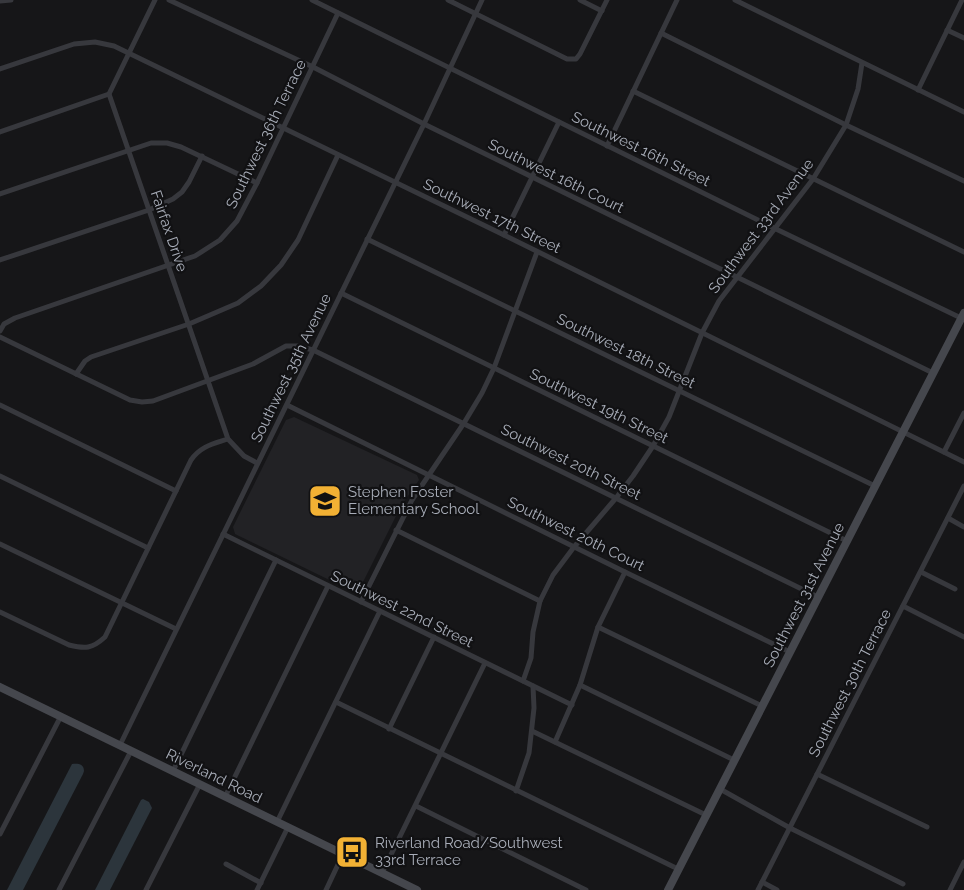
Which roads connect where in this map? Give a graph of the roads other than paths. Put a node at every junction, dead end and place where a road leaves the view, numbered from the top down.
1 (12, 0) edge
2 (155, 0) edge
3 (169, 0) edge
4 (312, 0) edge
5 (448, 0) edge
6 (482, 0) edge
7 (580, 0) edge
8 (607, 0) edge
9 (678, 0) edge
10 (735, 0) edge
11 (962, 0) edge
12 (0, 1) edge
13 (602, 11) junction
14 (339, 13) junction
15 (475, 14) junction
16 (947, 30) junction
17 (661, 33) junction
18 (964, 38) edge
19 (129, 53) junction
20 (862, 63) junction
21 (313, 66) junction
22 (0, 69) edge
23 (450, 69) junction
24 (918, 90) junction
25 (633, 91) junction
26 (108, 94) junction
27 (964, 112) edge
28 (559, 122) junction
29 (423, 124) junction
30 (846, 125) junction
31 (283, 128) junction
32 (0, 132) edge
33 (606, 146) junction
34 (128, 150) junction
35 (338, 155) junction
36 (202, 156) junction
37 (531, 177) junction
38 (813, 179) junction
39 (964, 181) edge
40 (395, 182) junction
41 (257, 183) junction
42 (0, 194) edge
43 (148, 210) junction
44 (776, 229) junction
45 (504, 235) junction
46 (367, 239) junction
47 (537, 252) junction
48 (964, 252) edge
49 (0, 260) edge
50 (168, 266) junction
51 (736, 277) junction
52 (341, 293) junction
53 (515, 311) junction
54 (963, 316) edge
55 (189, 324) junction
56 (0, 331) edge
57 (702, 333) junction
58 (0, 338) edge
59 (313, 350) junction
60 (494, 368) junction
61 (933, 373) junction
62 (76, 374) junction
63 (208, 382) junction
64 (680, 391) junction
65 (0, 405) edge
66 (287, 405) junction
67 (964, 413) edge
68 (464, 423) junction
69 (903, 431) junction
70 (228, 439) junction
71 (653, 446) junction
72 (944, 452) junction
73 (964, 462) edge
74 (257, 463) junction
75 (428, 475) junction
76 (0, 476) edge
77 (875, 486) junction
78 (964, 486) edge
79 (176, 491) junction
80 (616, 498) junction
81 (948, 518) junction
82 (964, 527) edge
83 (396, 530) junction
84 (223, 534) junction
85 (847, 541) junction
86 (0, 544) edge
87 (574, 547) junction
88 (148, 548) junction
89 (276, 560) junction
90 (625, 572) junction
91 (921, 572) junction
92 (328, 586) junction
93 (955, 589) dead end
94 (818, 597) junction
95 (540, 601) junction
96 (361, 602) junction
97 (122, 603) junction
98 (903, 606) junction
99 (0, 612) edge
100 (380, 612) junction
101 (598, 627) junction
102 (176, 629) junction
103 (964, 636) edge
104 (434, 638) junction
105 (790, 651) junction
106 (485, 663) junction
107 (523, 681) junction
108 (533, 686) junction
109 (580, 686) junction
110 (0, 687) edge
111 (336, 702) junction
112 (572, 705) junction
113 (762, 706) junction
114 (61, 716) junction
115 (389, 729) junction
116 (532, 731) junction
117 (555, 742) junction
118 (120, 745) junction
119 (131, 751) junction
120 (441, 753) junction
121 (734, 760) junction
122 (173, 771) junction
123 (817, 774) junction
124 (200, 784) junction
125 (720, 789) junction
126 (516, 790) junction
127 (225, 797) junction
128 (416, 806) junction
129 (706, 815) junction
130 (277, 822) junction
131 (288, 827) junction
132 (927, 827) dead end
133 (790, 828) junction
134 (0, 834) edge
135 (343, 854) junction
136 (964, 862) edge
137 (226, 864) dead end
138 (678, 870) junction
139 (382, 873) junction
140 (762, 882) junction
141 (261, 883) junction
142 (903, 884) dead end
143 (414, 889) edge
144 (59, 890) edge
145 (146, 890) edge
146 (257, 890) edge
147 (326, 890) edge
148 (586, 890) edge
149 (668, 890) edge
150 (758, 890) edge
151 (777, 890) edge
152 (950, 890) edge

1 - 12 street
2 - 19 street
3 - 21 street, Southwest 16th Court
4 - 14 street, Southwest 16th Street
5 - 15 street
6 - 15 street, Southwest 35th Avenue
7 - 13 street
8 - 13 street
9 - 17 street
10 - 20 street
11 - 16 street
13 - 15 street
14 - 21 street, Southwest 36th Terrace
14 - 23 street, Southwest 16th Street
15 - 23 street, Southwest 35th Avenue
16 - 18 street
16 - 24 street
17 - 25 street
17 - 30 street
19 - 22 street, Southwest 17th Street
19 - 26 street
19 - 31 street, Southwest 17th Street
20 - 24 street
20 - 30 street, Southwest 33rd Avenue
21 - 29 street, Southwest 16th Court
21 - 31 street, Southwest 36th Terrace
23 - 28 street, Southwest 16th Street
23 - 29 street, Southwest 35th Avenue
24 - 27 street
25 - 33 street
25 - 38 street
26 - 32 street
26 - 34 street, Fairfax Drive
28 - 33 street, Southwest 16th Street
28 - 37 street
29 - 37 street, Southwest 16th Court
29 - 40 street, Southwest 35th Avenue
30 - 38 street, Southwest 33rd Avenue
30 - 39 street
31 - 35 street, Southwest 17th Street
31 - 41 street, Southwest 36th Terrace
33 - 44 street, Southwest 16th Street
34 - 36 street
34 - 42 street
34 - 43 street, Fairfax Drive
35 - 40 street, Southwest 17th Street
35 - 55 street
36 - 41 street
36 - 43 street
37 - 45 street
37 - 51 street, Southwest 16th Court
38 - 44 street, Southwest 33rd Avenue
38 - 48 street
40 - 45 street, Southwest 17th Street
40 - 46 street, Southwest 35th Avenue
41 - 50 street, Southwest 36th Terrace
43 - 49 street
43 - 50 street, Fairfax Drive
44 - 51 street, Southwest 33rd Avenue
44 - 54 street, Southwest 16th Street
45 - 47 street, Southwest 17th Street
46 - 52 street, Southwest 35th Avenue
46 - 53 street, Southwest 18th Street
47 - 53 street
47 - 57 street, Southwest 17th Street
50 - 55 street, Fairfax Drive
50 - 56 street, Southwest 36th Terrace
51 - 57 street, Southwest 33rd Avenue
51 - 61 street, Southwest 16th Court
52 - 59 street, Southwest 35th Avenue
52 - 60 street, Southwest 19th Street
53 - 60 street
53 - 64 street, Southwest 18th Street
54 - 61 street, Southwest 31st Avenue
55 - 62 street
55 - 63 street, Fairfax Drive
57 - 64 street, Southwest 33rd Avenue
57 - 69 street, Southwest 17th Street
58 - 62 street
59 - 63 street
59 - 66 street, Southwest 35th Avenue
59 - 68 street, Southwest 20th Street
60 - 68 street
60 - 71 street, Southwest 19th Street
61 - 69 street, Southwest 31st Avenue
62 - 63 street
63 - 70 street, Fairfax Drive
64 - 71 street, Southwest 33rd Avenue
64 - 77 street, Southwest 18th Street
65 - 79 street
66 - 74 street, Southwest 35th Avenue
66 - 75 street, Southwest 20th Court
67 - 72 street
68 - 75 street
68 - 80 street, Southwest 20th Street
69 - 72 street, Southwest 17th Street
69 - 77 street, Southwest 31st Avenue
70 - 74 street, Fairfax Drive
70 - 79 street
71 - 80 street, Southwest 33rd Avenue
71 - 85 street, Southwest 19th Street
72 - 73 street, Southwest 17th Street
74 - 84 street, Southwest 35th Avenue
75 - 83 street
75 - 87 street, Southwest 20th Court
76 - 88 street
77 - 85 street, Southwest 31st Avenue
78 - 81 street, Southwest 30th Terrace
79 - 88 street
80 - 87 street, Southwest 33rd Avenue
80 - 94 street, Southwest 20th Street
81 - 82 street
81 - 91 street, Southwest 30th Terrace
83 - 95 street
83 - 96 street
84 - 89 street, Southwest 22nd Street
84 - 102 street, Southwest 35th Avenue
85 - 94 street, Southwest 31st Avenue
86 - 97 street
87 - 90 street, Southwest 20th Court
87 - 95 street, Southwest 33rd Avenue
88 - 97 street
89 - 92 street, Southwest 22nd Street
89 - 122 street
90 - 101 street
90 - 105 street, Southwest 20th Court
91 - 93 street
91 - 98 street, Southwest 30th Terrace
92 - 96 street, Southwest 22nd Street
92 - 127 street
94 - 105 street, Southwest 31st Avenue
95 - 107 street, Southwest 33rd Avenue
96 - 100 street, Southwest 22nd Street
97 - 99 street
97 - 102 street
98 - 103 street
98 - 123 street, Southwest 30th Terrace
100 - 104 street, Southwest 22nd Street
100 - 111 street
101 - 109 street
101 - 113 street
102 - 118 street, Southwest 35th Avenue
104 - 106 street, Southwest 22nd Street
104 - 115 street
105 - 113 street, Southwest 31st Avenue
106 - 107 street, Southwest 22nd Street
106 - 120 street
107 - 108 street, Southwest 22nd Street
108 - 112 street, Southwest 22nd Street
108 - 116 street
109 - 112 street
109 - 121 street
110 - 114 street, Riverland Road
111 - 115 street
111 - 130 street
112 - 117 street
113 - 121 street, Southwest 31st Avenue
114 - 118 street, Riverland Road
114 - 134 street
115 - 120 street
116 - 117 street
116 - 126 street
117 - 129 street
118 - 119 street, Riverland Road
119 - 122 street, Riverland Road
119 - 144 street
120 - 126 street
120 - 128 street
121 - 125 street, Southwest 31st Avenue
122 - 124 street, Riverland Road
123 - 132 street
123 - 133 street, Southwest 30th Terrace
124 - 127 street, Riverland Road
124 - 145 street
125 - 129 street, Southwest 31st Avenue
125 - 133 street
126 - 138 street
127 - 130 street, Riverland Road
128 - 139 street
128 - 148 street
129 - 138 street, Southwest 31st Avenue
130 - 131 street, Riverland Road
131 - 135 street, Riverland Road
131 - 141 street
133 - 140 street, Southwest 30th Terrace
133 - 142 street
135 - 139 street, Riverland Road
135 - 147 street
136 - 152 street
137 - 141 street
138 - 149 street, Southwest 31st Avenue
139 - 143 street, Riverland Road
140 - 150 street, Southwest 30th Terrace
140 - 151 street
141 - 146 street

